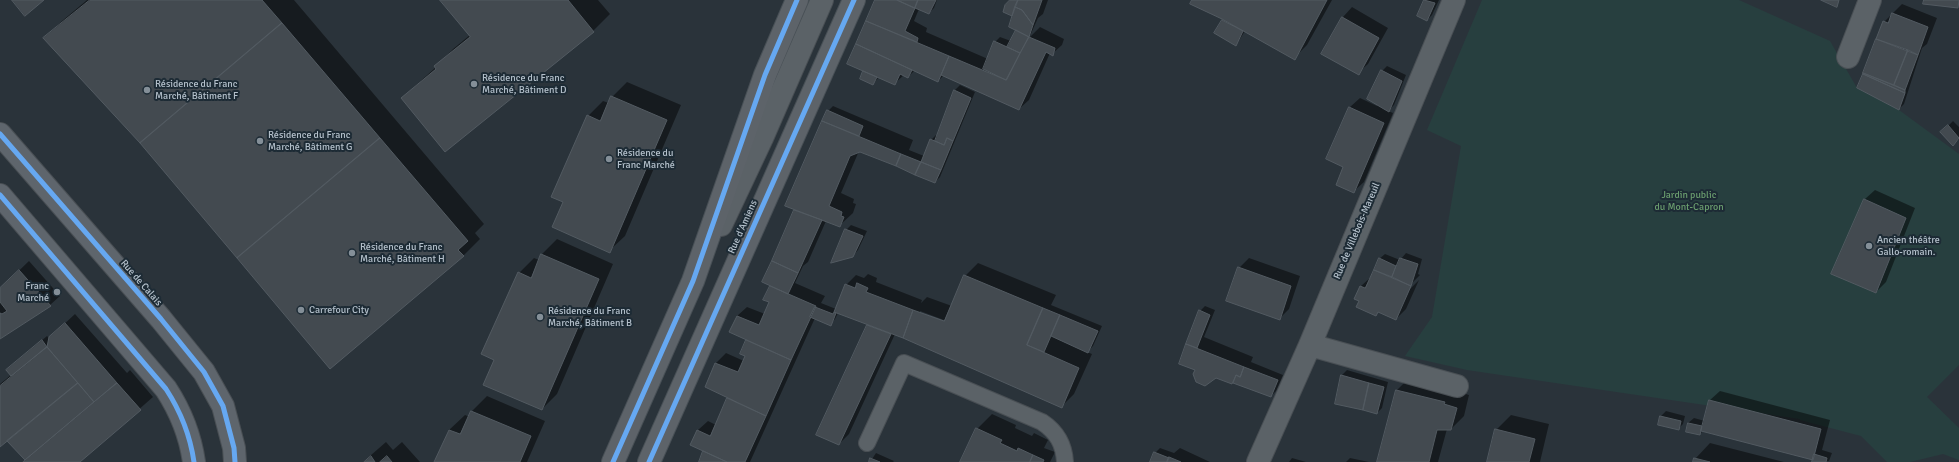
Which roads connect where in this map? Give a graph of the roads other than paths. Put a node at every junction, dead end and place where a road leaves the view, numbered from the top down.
1 (797, 0) edge
2 (822, 0) edge
3 (854, 0) edge
4 (1454, 0) edge
5 (1870, 0) edge
6 (1848, 57) dead end
7 (0, 134) edge
8 (0, 195) edge
9 (693, 281) junction
10 (1310, 345) junction
11 (1457, 386) dead end
12 (867, 443) dead end
13 (194, 462) edge
14 (235, 462) edge
15 (613, 462) edge
16 (649, 462) edge
17 (1065, 462) edge
18 (1258, 462) edge

1 - 9 main road, Rue d'Amiens
2 - 9 street, Rue d'Amiens
3 - 16 main road, Rue d'Amiens
4 - 10 street, Rue de Villebois-Mareuil
5 - 6 street
7 - 14 main road, Rue de Calais
8 - 13 main road
9 - 15 main road, Rue d'Amiens
10 - 11 street
10 - 18 street, Rue de Villebois-Mareuil
12 - 17 lane

